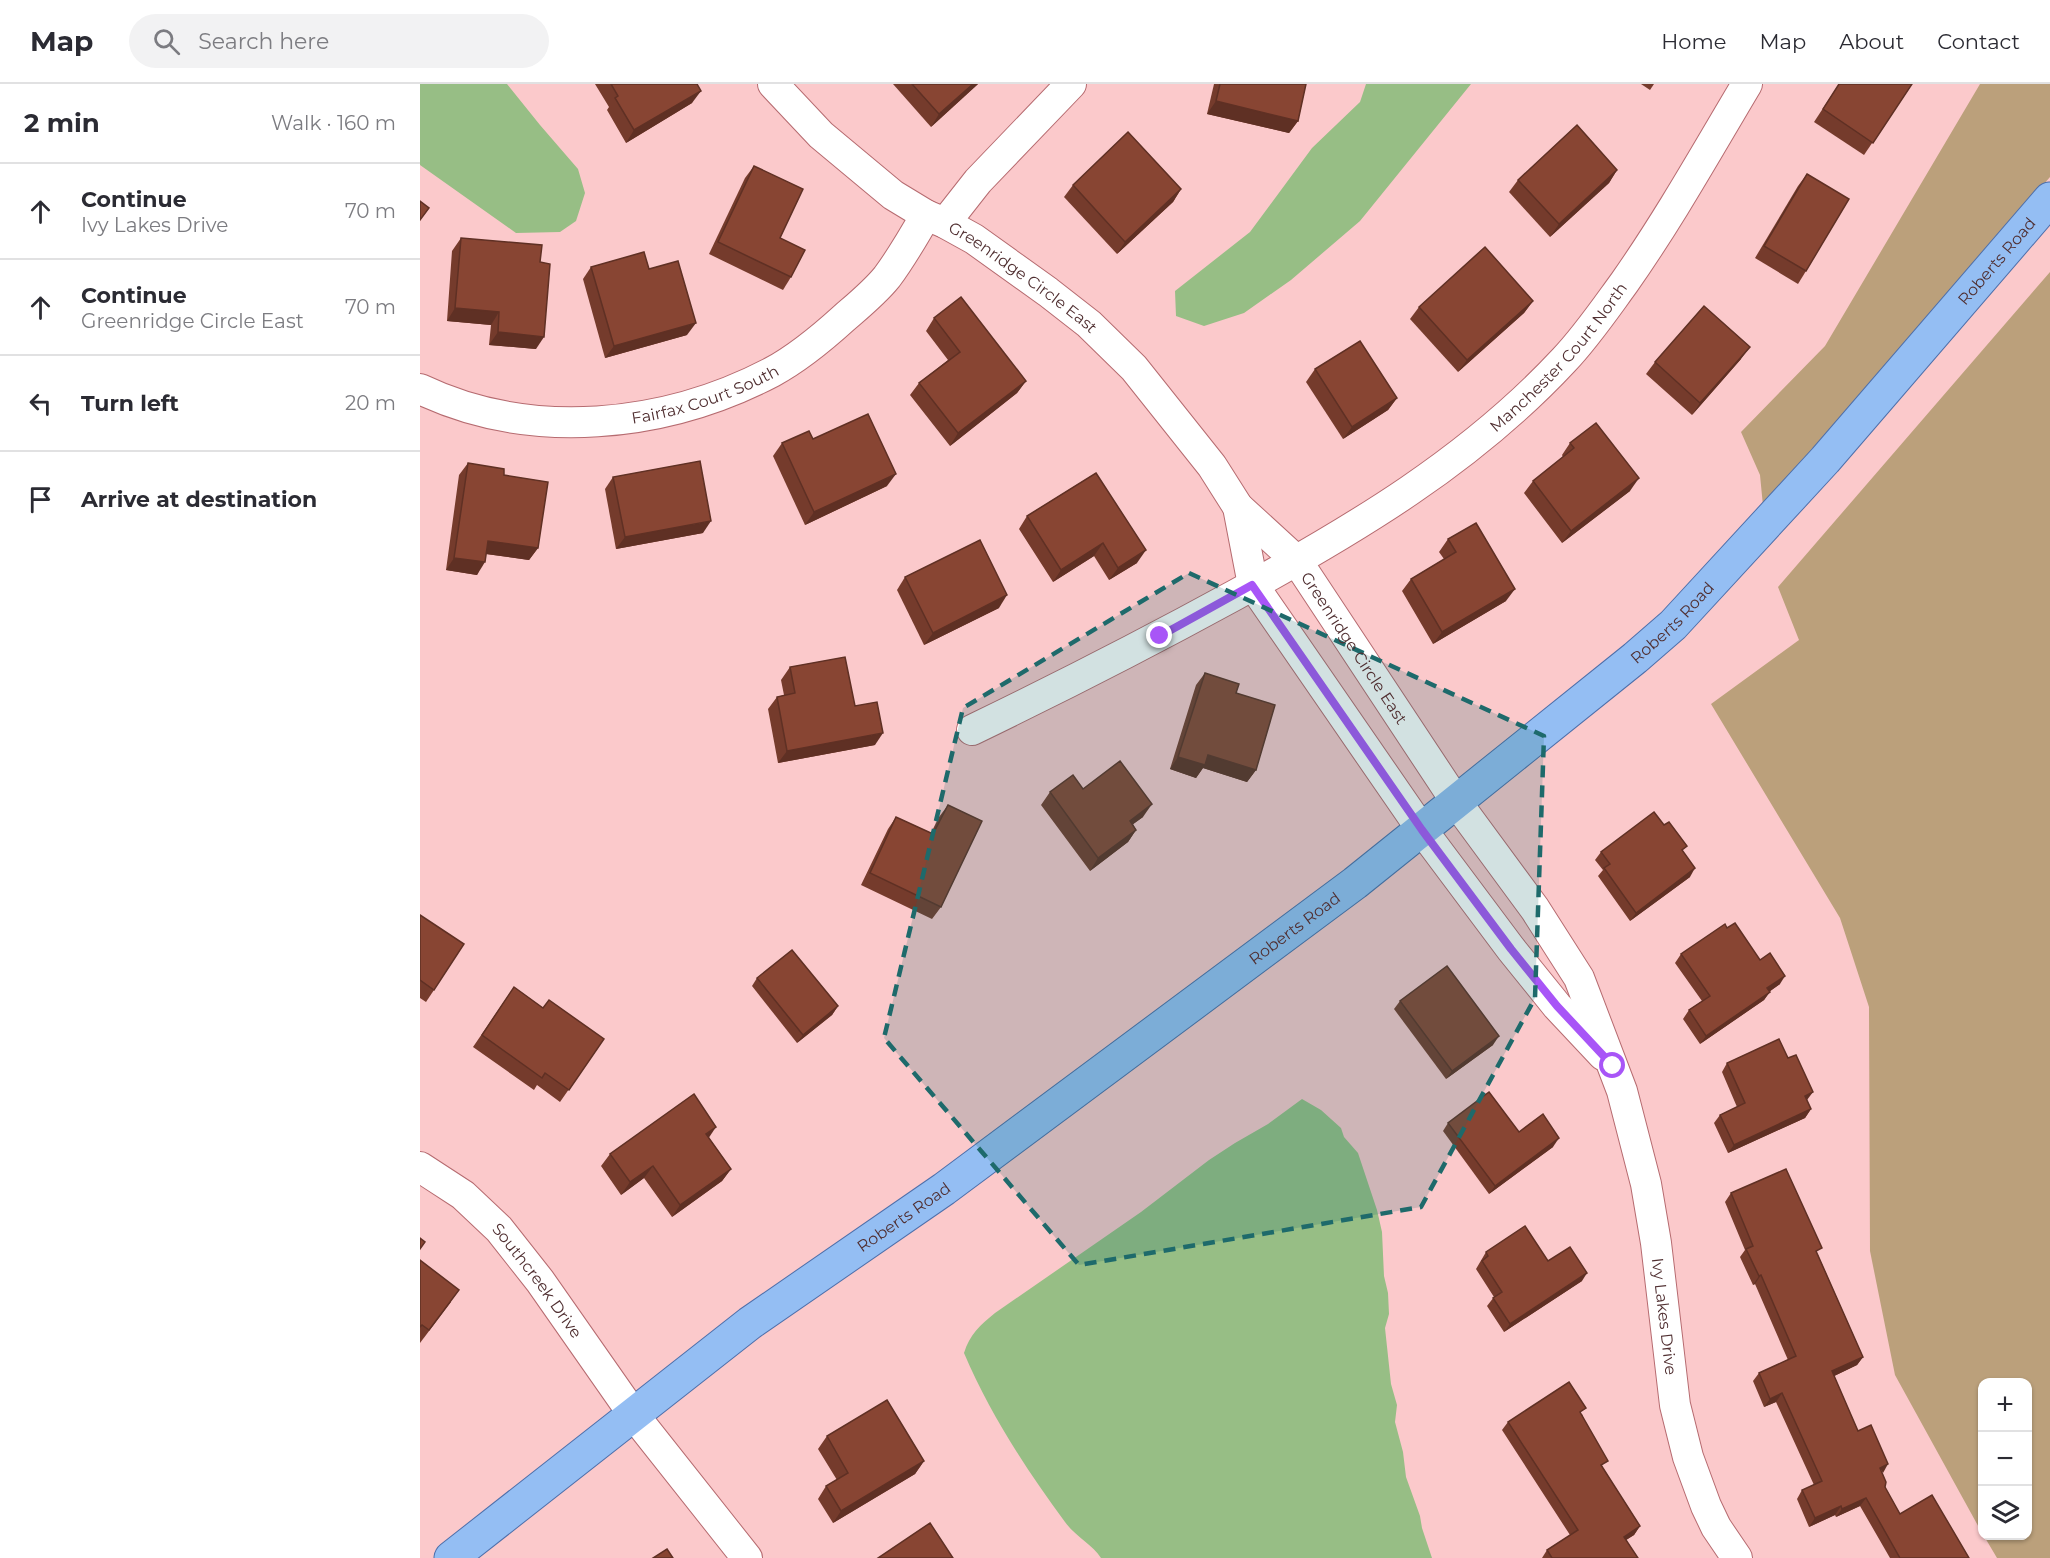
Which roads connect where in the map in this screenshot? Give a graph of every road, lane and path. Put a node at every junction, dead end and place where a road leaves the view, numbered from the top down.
1 (773, 84) edge
2 (1071, 84) edge
3 (1748, 84) edge
4 (2050, 199) edge
5 (935, 219) junction
6 (420, 389) edge
7 (1238, 507) junction
8 (1297, 561) junction
9 (1252, 585) junction
10 (972, 730) dead end
11 (1457, 803) junction
12 (1422, 830) junction
13 (1613, 1066) junction
14 (420, 1167) edge
15 (633, 1414) junction
16 (451, 1558) edge
17 (747, 1558) edge
18 (1737, 1558) edge

1 - 5 street, Greenridge Circle East
2 - 5 street, Fairfax Court South
3 - 8 street, Manchester Court North
4 - 11 main road, Roberts Road
5 - 6 street, Fairfax Court South
5 - 7 street, Greenridge Circle East
7 - 8 street, Greenridge Circle East
7 - 9 street, Greenridge Circle East
8 - 9 street, Manchester Court North
8 - 11 street, Greenridge Circle East
9 - 10 street, Manchester Court North
9 - 12 street, Greenridge Circle East
11 - 12 main road, Roberts Road
11 - 13 street, Ivy Lakes Drive
12 - 13 street, Ivy Lakes Drive
12 - 15 main road, Roberts Road
13 - 18 street, Ivy Lakes Drive
14 - 15 street, Southcreek Drive
15 - 16 main road, Roberts Road
15 - 17 street, Southcreek Drive

